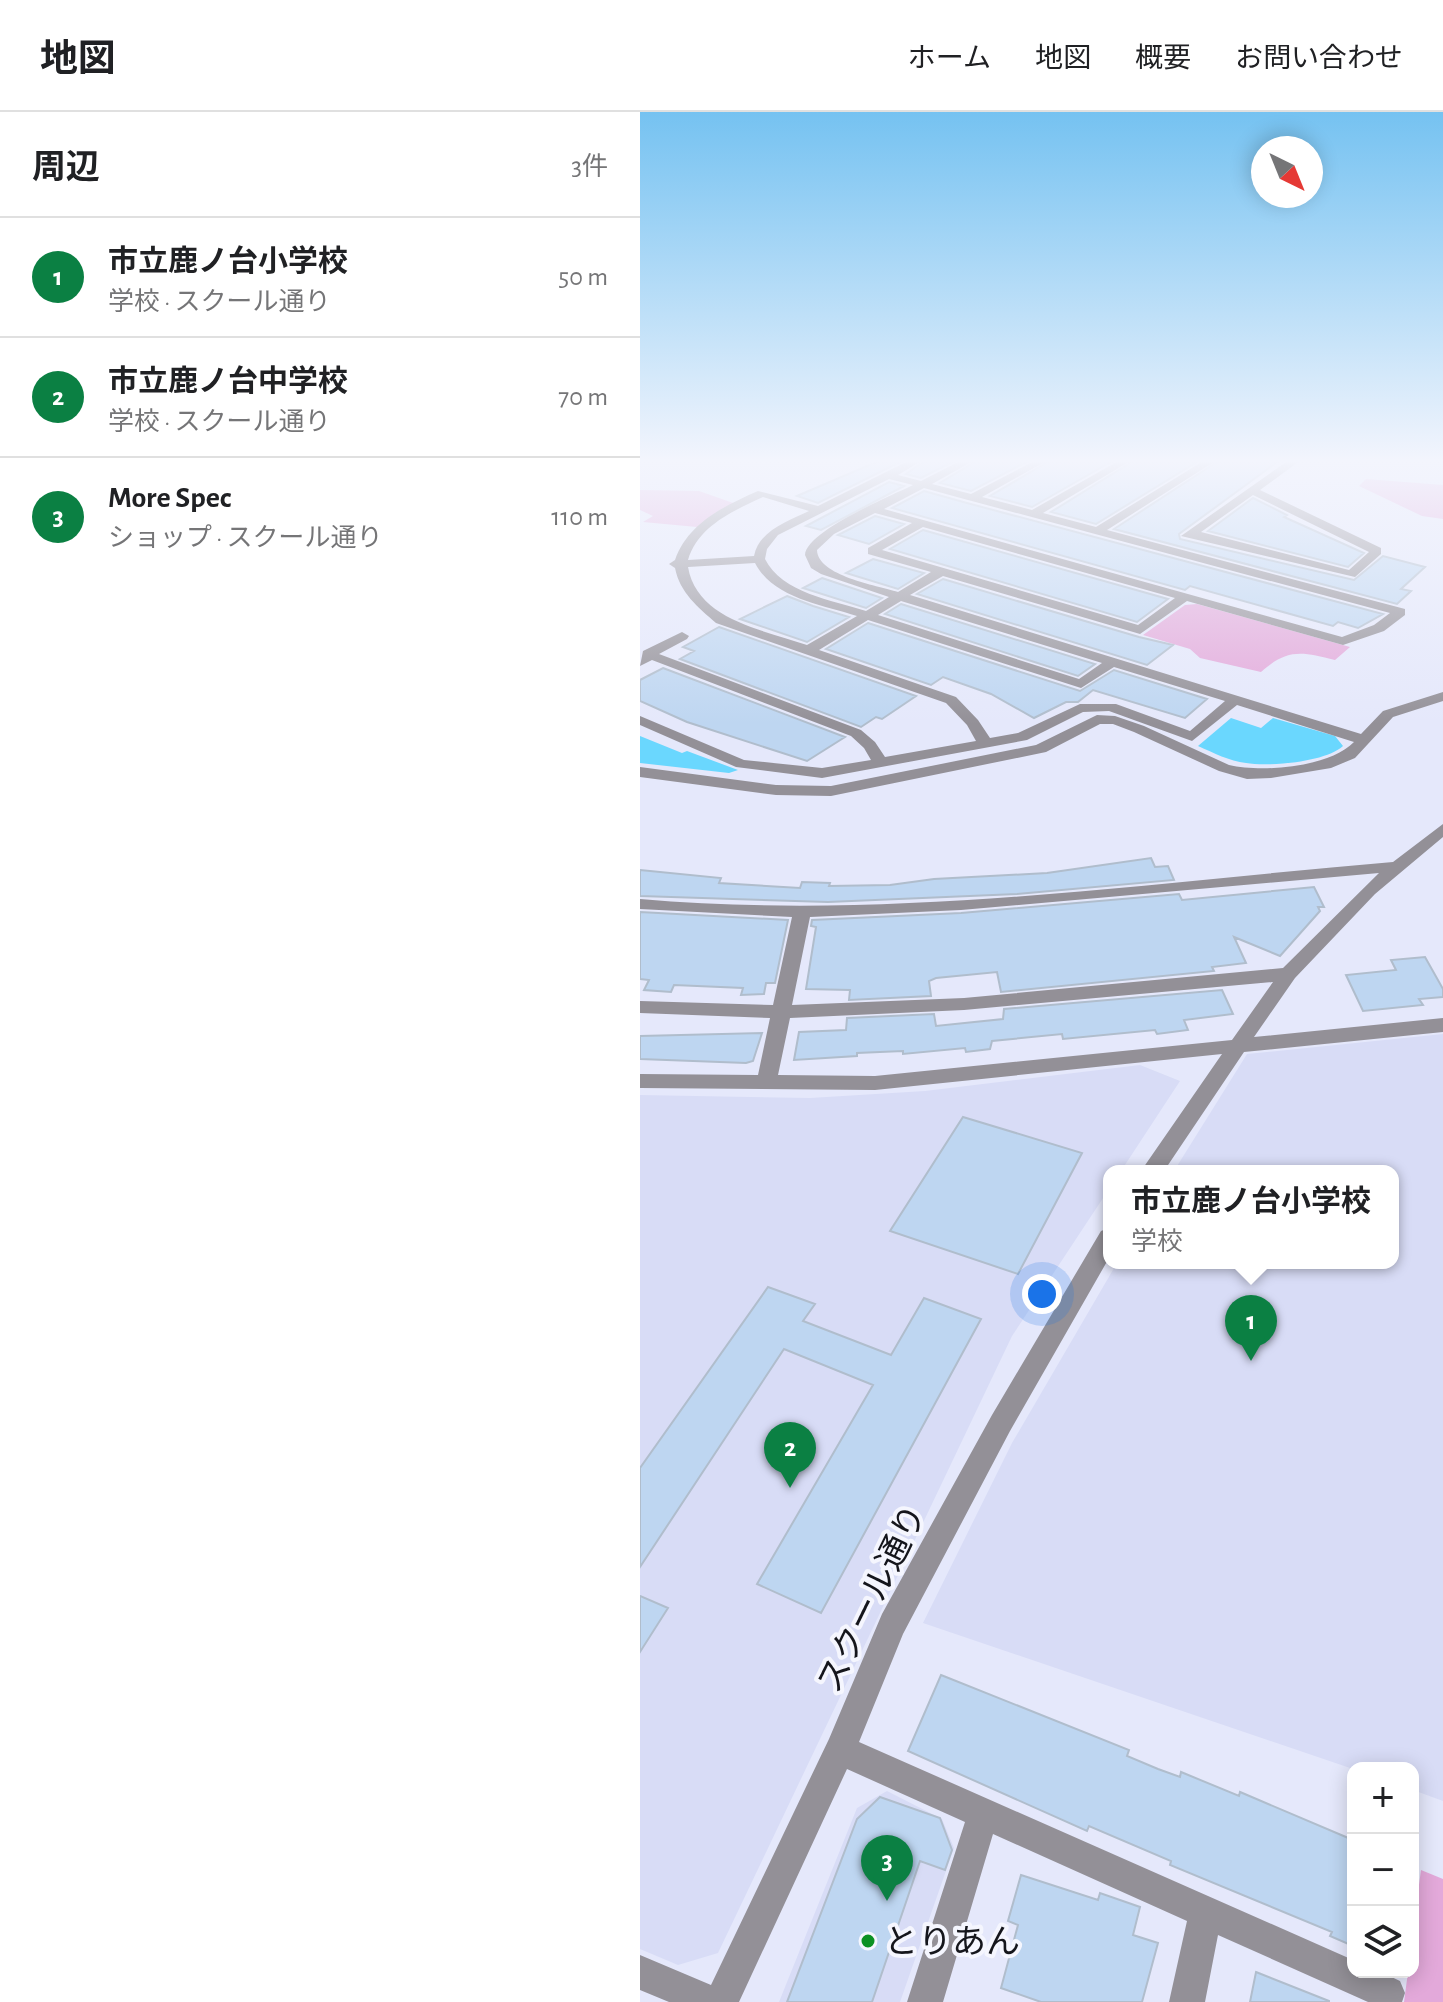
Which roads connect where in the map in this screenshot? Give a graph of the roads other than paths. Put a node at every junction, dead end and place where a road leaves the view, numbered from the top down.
1 (679, 548) edge
2 (762, 548) edge
3 (812, 548) edge
4 (877, 548) edge
5 (1011, 548) edge
6 (1164, 548) edge
7 (1251, 548) edge
8 (1371, 548) edge
9 (1167, 549) joint
10 (759, 559) junction
11 (675, 564) junction
12 (940, 572) junction
13 (902, 597) junction
14 (1184, 597) junction
15 (869, 616) junction
16 (682, 636) dead end
17 (809, 650) junction
18 (644, 660) edge
19 (1112, 662) junction
20 (1443, 696) edge
21 (1235, 700) junction
22 (640, 720) edge
23 (1364, 740) junction
24 (985, 743) junction
25 (881, 763) junction
26 (640, 772) edge
27 (1443, 829) edge
28 (1394, 867) junction
29 (640, 904) edge
30 (802, 913) junction
31 (1288, 974) junction
32 (640, 1007) edge
33 (781, 1013) junction
34 (1443, 1025) edge
35 (1240, 1045) junction
36 (640, 1081) edge
37 (766, 1084) junction
38 (1156, 1165) edge
39 (1103, 1247) edge
40 (840, 1750) junction
41 (983, 1814) junction
42 (1206, 1912) junction
43 (640, 1972) edge
44 (1388, 1993) dead end
45 (710, 2002) edge
46 (721, 2002) edge
47 (925, 2002) edge
48 (1187, 2002) edge

1 - 11 street
2 - 10 street
3 - 13 street
4 - 12 street
5 - 14 street
6 - 9 street
7 - 8 street
9 - 14 street
10 - 11 street
10 - 15 street
11 - 17 street
12 - 13 street
12 - 14 street
13 - 15 street
13 - 19 street
15 - 17 street
15 - 19 street
16 - 18 street
17 - 24 street
18 - 25 street
19 - 21 street
20 - 23 street
21 - 23 street
21 - 24 street
22 - 25 street
23 - 26 street
24 - 25 street
27 - 28 street
28 - 30 street
28 - 31 street
29 - 30 street
30 - 33 street
31 - 33 street
31 - 35 street
32 - 33 street
33 - 37 street
34 - 35 street
35 - 37 street
35 - 38 street
36 - 37 street
39 - 40 street, スクール通り
40 - 41 street
40 - 46 street, スクール通り
41 - 42 street
41 - 47 street
42 - 44 street
42 - 48 street
43 - 45 street

